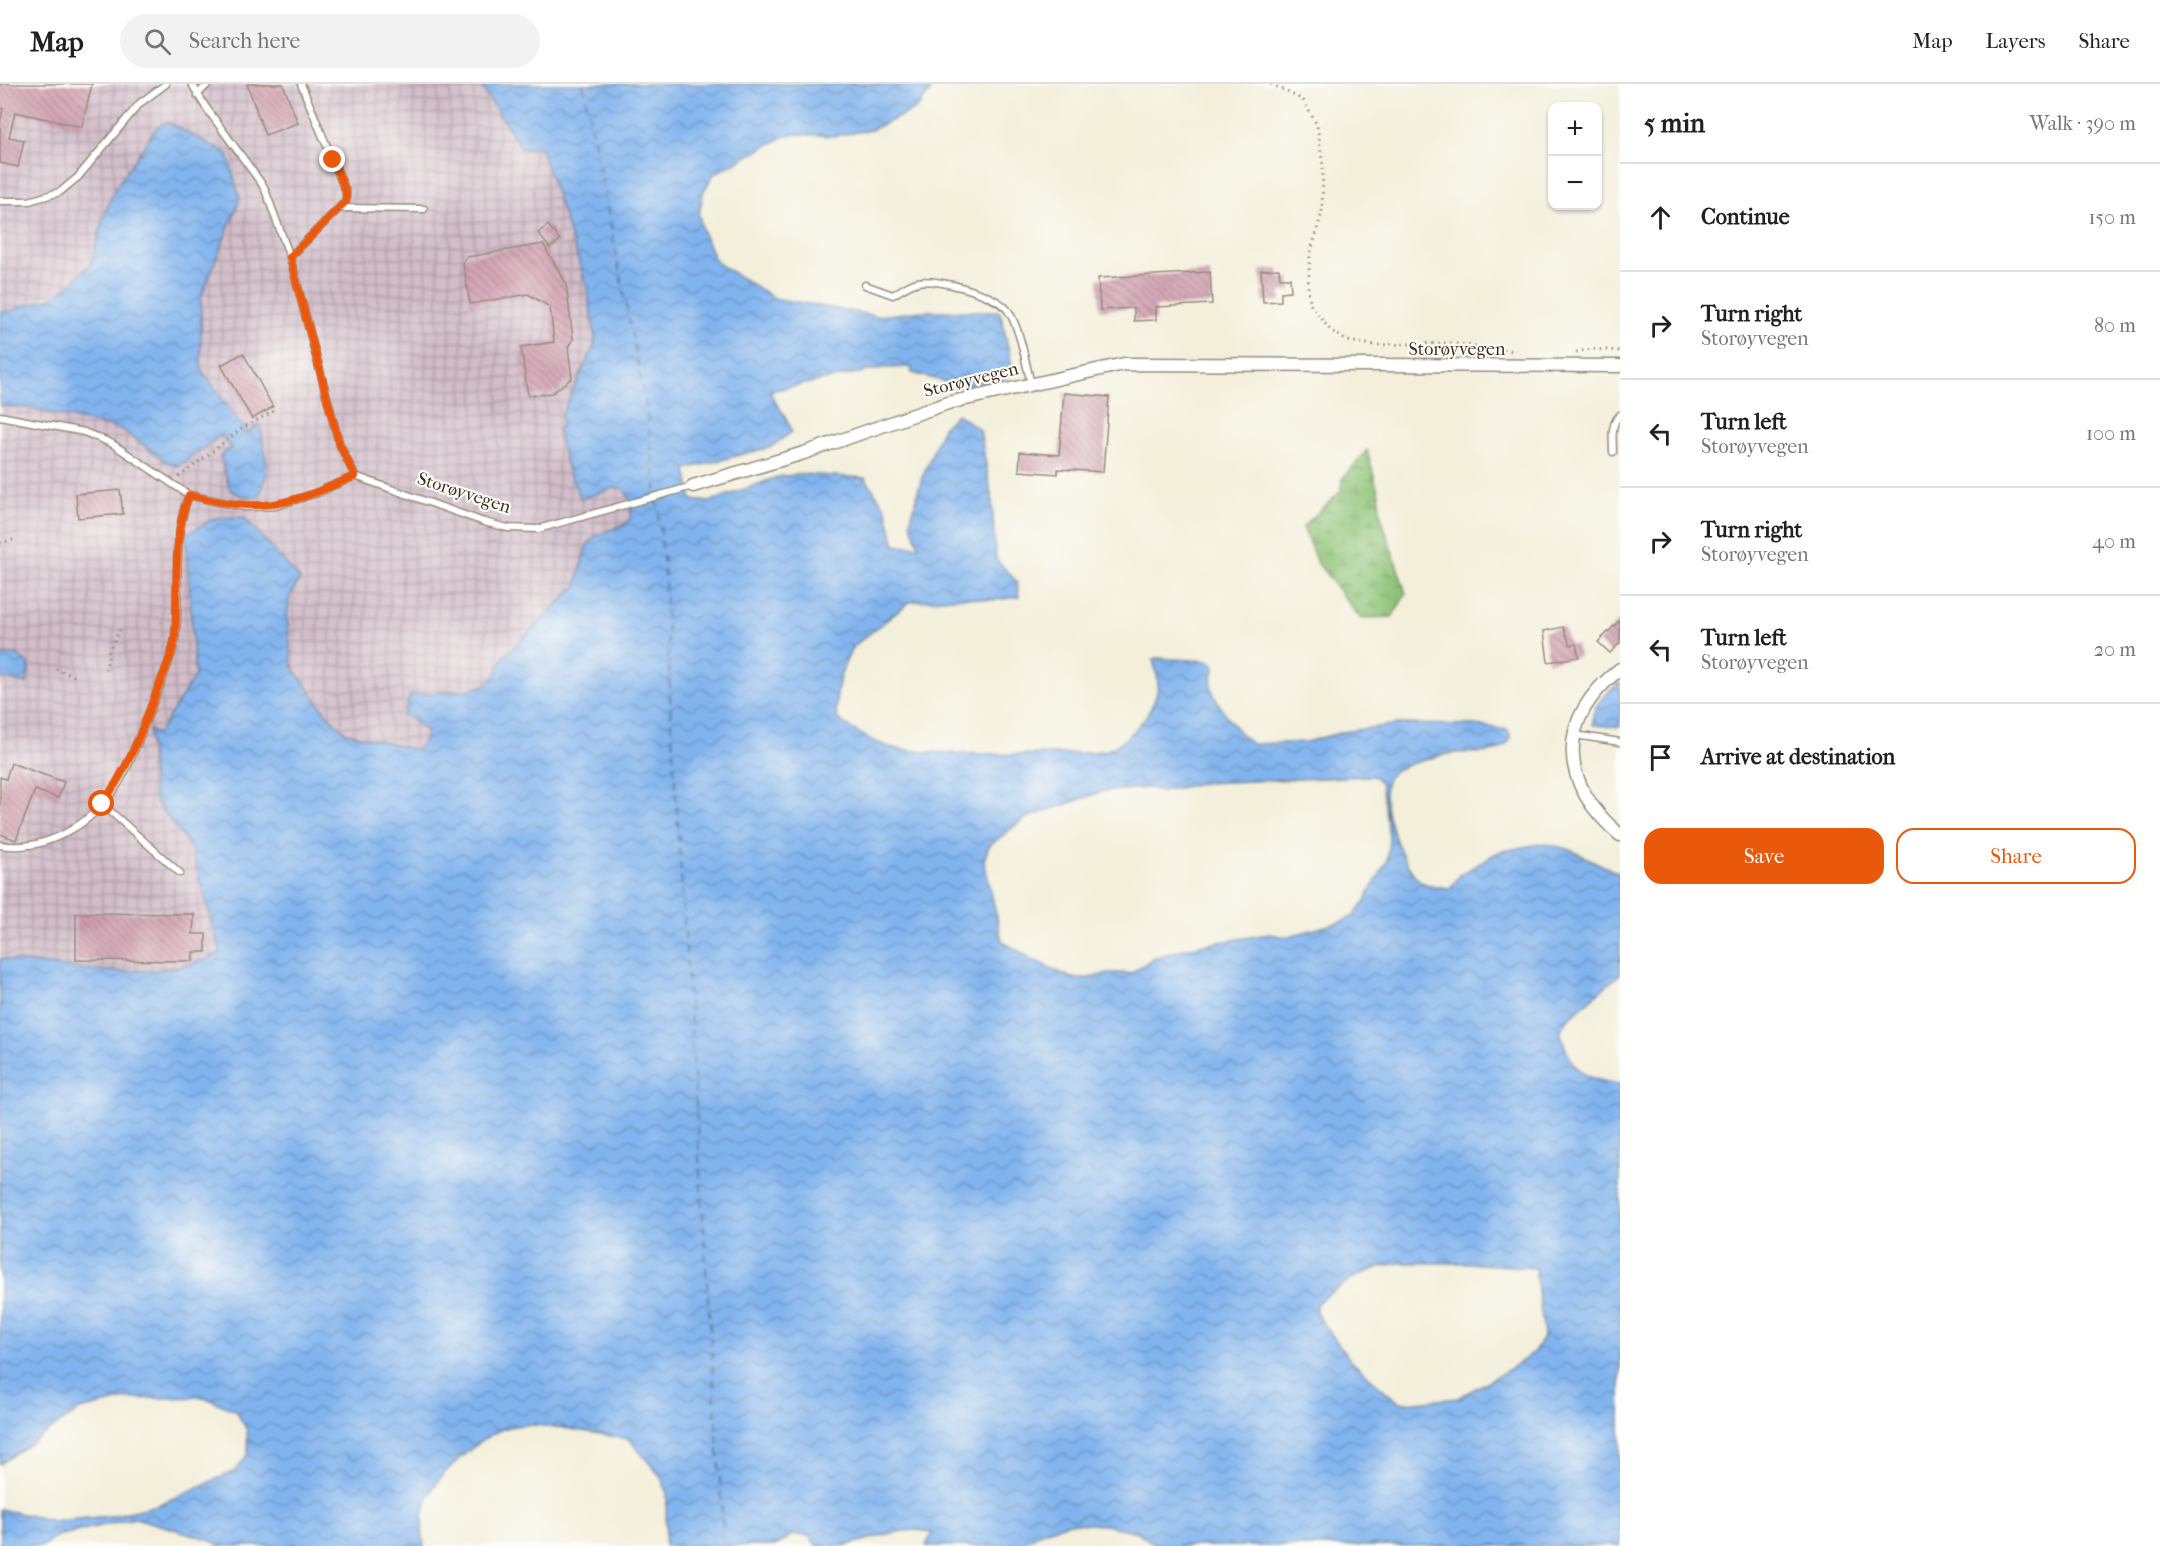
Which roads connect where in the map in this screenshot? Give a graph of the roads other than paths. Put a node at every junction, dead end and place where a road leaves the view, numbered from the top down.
1 (166, 84) edge
2 (192, 84) edge
3 (208, 84) edge
4 (302, 84) edge
5 (197, 95) junction
6 (0, 201) edge
7 (341, 208) junction
8 (424, 209) dead end
9 (290, 257) junction
10 (865, 285) dead end
11 (1620, 366) edge
12 (1031, 384) junction
13 (1620, 415) edge
14 (0, 416) edge
15 (1614, 452) dead end
16 (355, 476) junction
17 (693, 486) joint
18 (189, 495) junction
19 (1620, 669) edge
20 (1575, 735) junction
21 (1620, 742) edge
22 (102, 804) junction
23 (1620, 835) edge
24 (0, 845) edge
25 (180, 873) dead end

1 - 6 lane
2 - 5 lane
3 - 5 lane
4 - 7 lane
5 - 9 lane
7 - 8 lane
7 - 9 lane
9 - 16 lane
10 - 12 lane
11 - 12 street, Storøyvegen
12 - 17 street, Storøyvegen
13 - 15 lane
14 - 18 lane
16 - 17 lane, Storøyvegen
16 - 18 lane
18 - 22 lane
19 - 20 street
20 - 21 lane
20 - 23 street
22 - 24 lane
22 - 25 lane

